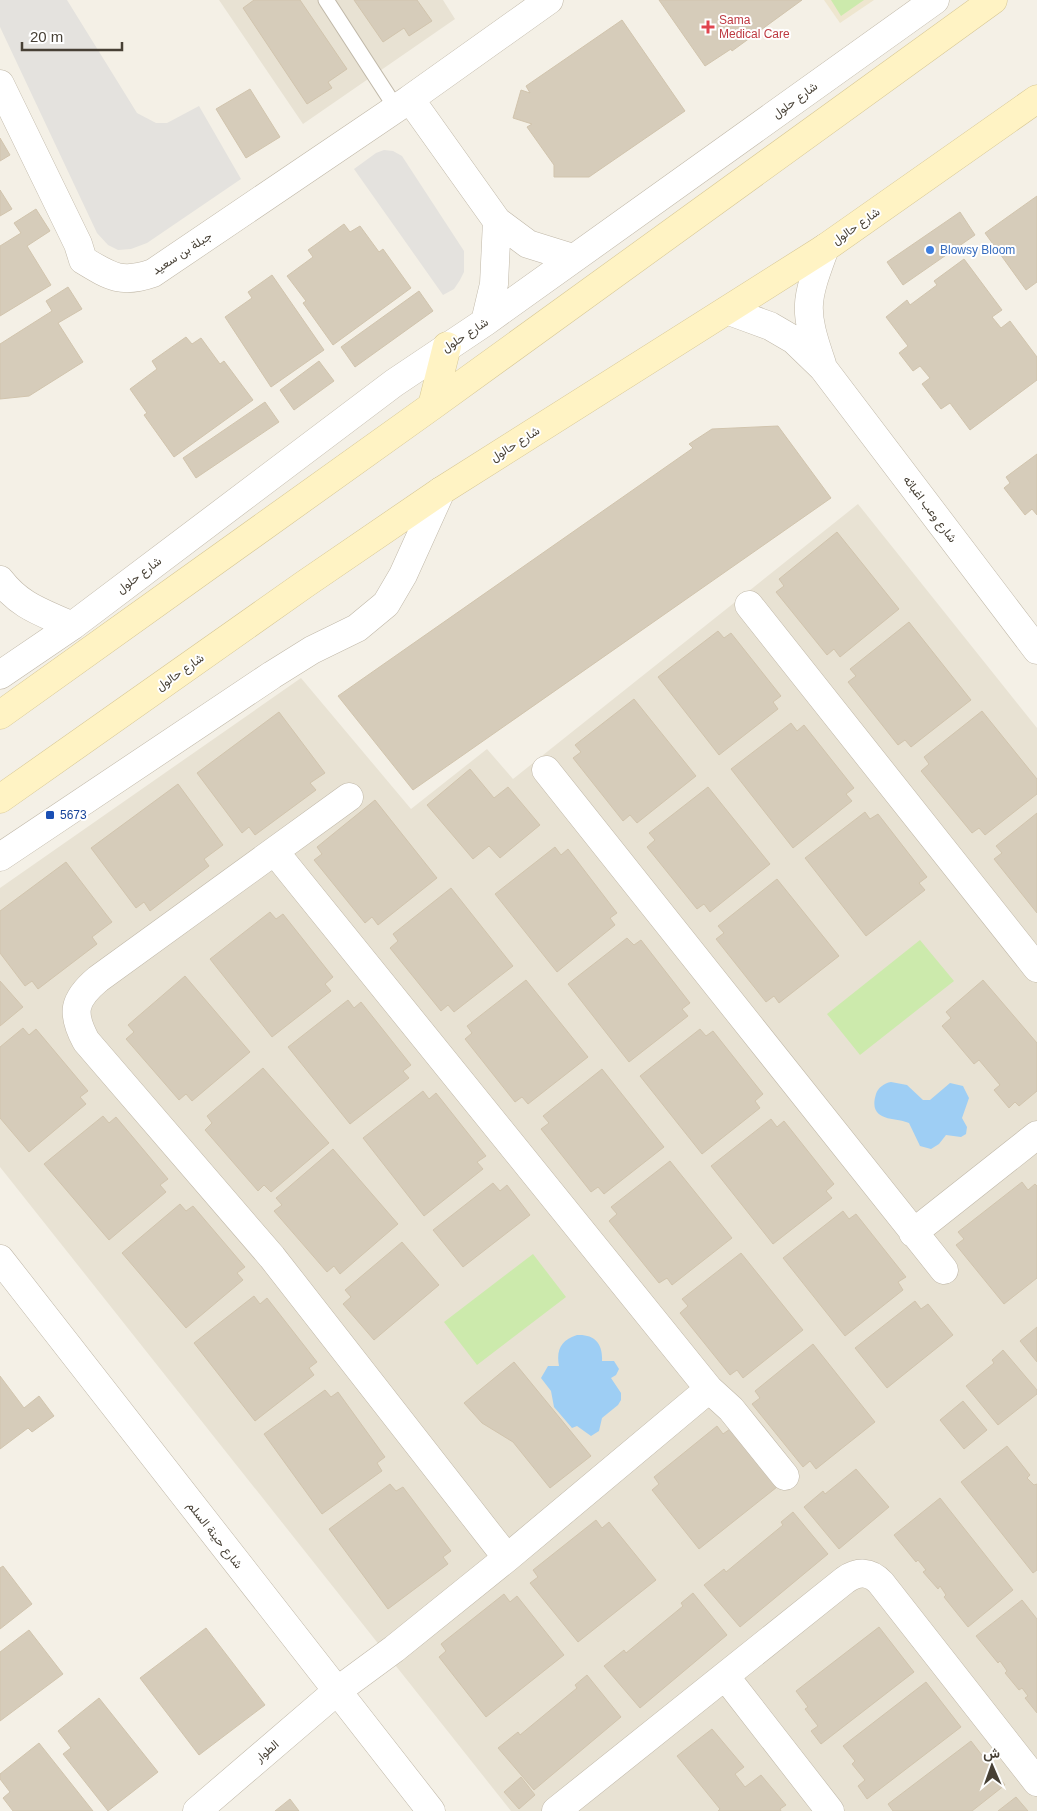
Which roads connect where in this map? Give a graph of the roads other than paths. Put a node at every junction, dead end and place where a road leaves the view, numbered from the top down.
1 (326, 0) edge
2 (549, 0) edge
3 (935, 0) edge
4 (993, 0) edge
5 (0, 84) edge
6 (1037, 99) edge
7 (403, 103) junction
8 (497, 221) junction
9 (825, 248) junction
10 (574, 258) junction
11 (728, 310) junction
12 (486, 322) junction
13 (447, 346) junction
14 (823, 368) junction
15 (432, 406) junction
16 (441, 491) junction
17 (0, 580) edge
18 (749, 605) dead end
19 (72, 626) junction
20 (1037, 650) edge
21 (0, 675) edge
22 (0, 715) edge
23 (546, 770) dead end
24 (349, 797) dead end
25 (0, 799) edge
26 (275, 852) junction
27 (0, 857) edge
28 (1037, 968) edge
29 (1037, 1134) edge
30 (912, 1233) junction
31 (0, 1259) edge
32 (944, 1270) dead end
33 (709, 1389) junction
34 (785, 1476) dead end
35 (507, 1558) junction
36 (725, 1676) junction
37 (337, 1691) junction
38 (1037, 1782) edge
39 (197, 1811) edge
40 (431, 1811) edge
41 (556, 1811) edge
42 (830, 1811) edge

1 - 7 lane
2 - 7 street, جبلة بن سعيد
3 - 10 street, شارع حلول
4 - 15 main road
5 - 7 street, جبلة بن سعيد
6 - 9 main road, شارع حالول
7 - 8 street
8 - 10 street
8 - 12 street
9 - 11 main road, شارع حالول
9 - 14 street, شارع وعب اغباثه
10 - 12 street, شارع حلول
11 - 14 street, شارع وعب اغباثه
11 - 16 main road, شارع حالول
12 - 13 street, شارع حلول
13 - 15 main road
13 - 19 street, شارع حلول
14 - 20 street, شارع وعب اغباثه
15 - 22 main road
16 - 25 main road, شارع حالول
16 - 27 street
17 - 19 street
18 - 28 street
19 - 21 street, شارع حلول
23 - 30 street
24 - 26 street
26 - 33 street
26 - 35 street
29 - 30 street
30 - 32 street
31 - 37 street, شارع حينة السلم
33 - 34 street
33 - 35 street, الطوار
35 - 37 street, الطوار
36 - 38 street
36 - 41 street
36 - 42 street
37 - 39 street, الطوار
37 - 40 street, شارع حينة السلم

